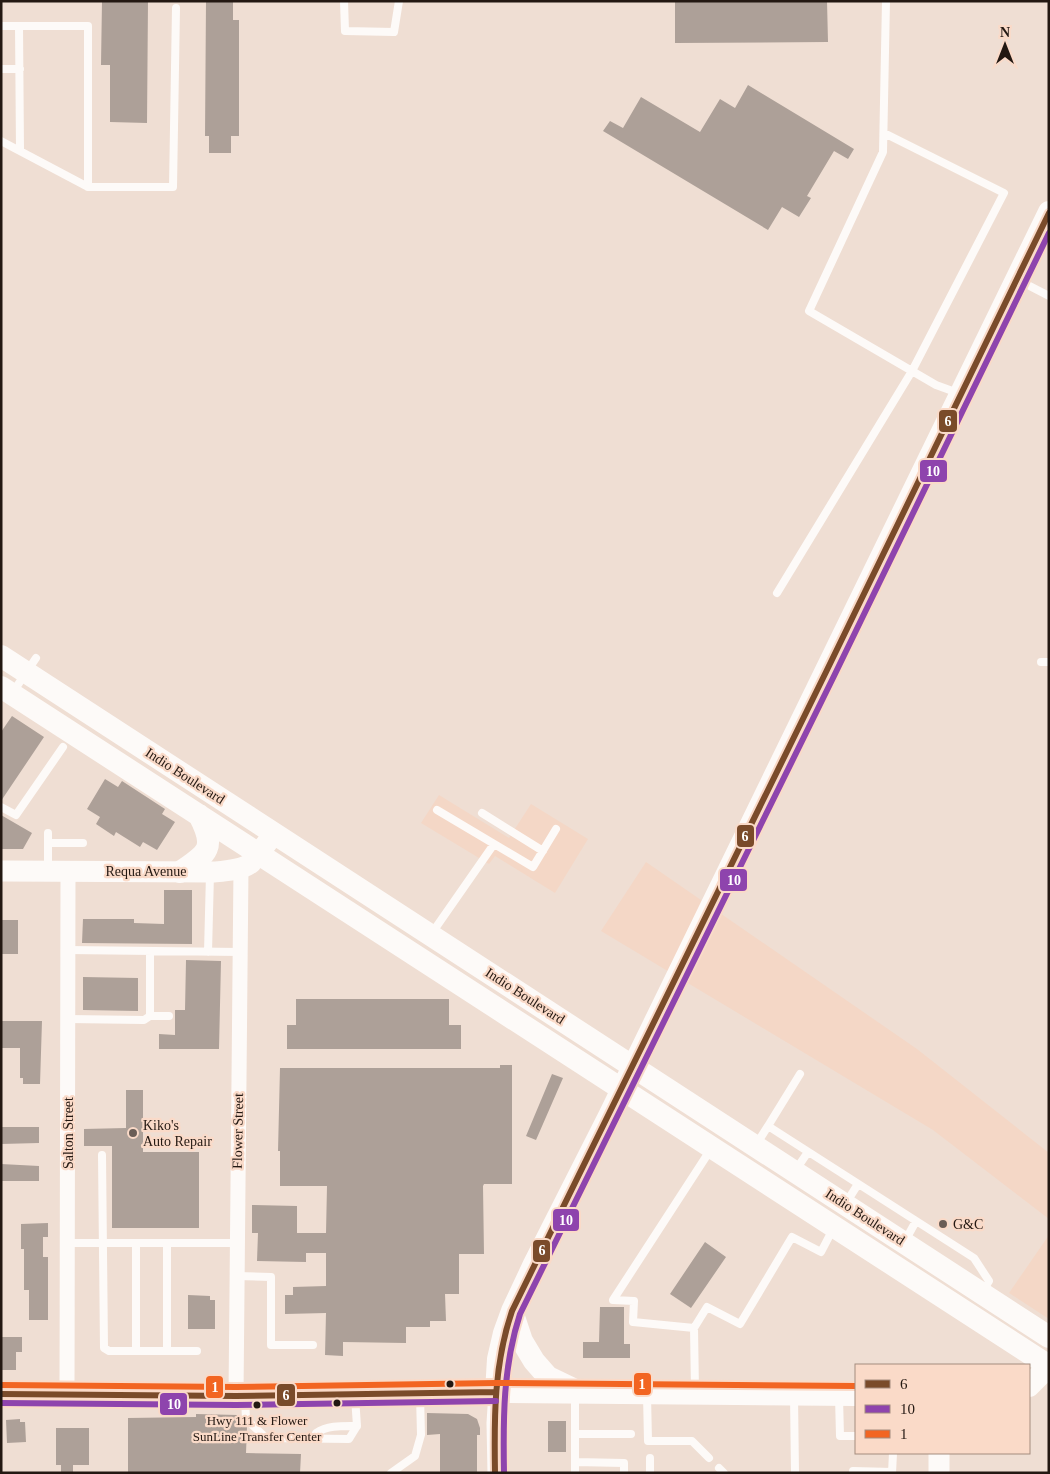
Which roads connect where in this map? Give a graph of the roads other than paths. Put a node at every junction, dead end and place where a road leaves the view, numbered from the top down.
1 (344, 1) edge
2 (399, 1) edge
3 (886, 1) edge
4 (176, 8) dead end
5 (1, 26) edge
6 (19, 26) junction
7 (1, 69) edge
8 (20, 69) junction
9 (884, 133) junction
10 (1, 141) edge
11 (20, 150) junction
12 (88, 187) junction
13 (1049, 212) edge
14 (1016, 279) junction
15 (1049, 296) edge
16 (912, 371) junction
17 (960, 394) junction
18 (777, 593) dead end
19 (1, 656) edge
20 (31, 665) junction
21 (6, 690) edge
22 (63, 747) dead end
23 (1, 807) edge
24 (437, 810) dead end
25 (482, 813) dead end
26 (199, 815) junction
27 (556, 829) dead end
28 (48, 833) dead end
29 (274, 834) junction
30 (48, 843) junction
31 (83, 843) dead end
32 (494, 844) junction
33 (543, 851) junction
34 (250, 861) junction
35 (1, 871) edge
36 (58, 871) junction
37 (180, 872) junction
38 (210, 872) junction
39 (431, 934) junction
40 (401, 946) junction
41 (68, 950) junction
42 (150, 951) junction
43 (208, 952) junction
44 (240, 952) junction
45 (498, 978) junction
46 (150, 1016) junction
47 (169, 1016) dead end
48 (68, 1019) junction
49 (800, 1074) dead end
50 (768, 1126) junction
51 (756, 1146) junction
52 (712, 1147) junction
53 (808, 1152) junction
54 (102, 1155) dead end
55 (794, 1171) junction
56 (858, 1184) junction
57 (845, 1204) junction
58 (916, 1221) junction
59 (834, 1226) junction
60 (68, 1242) junction
61 (904, 1242) junction
62 (103, 1243) junction
63 (136, 1243) junction
64 (167, 1243) junction
65 (237, 1243) junction
66 (237, 1276) junction
67 (982, 1293) junction
68 (512, 1311) junction
69 (694, 1328) junction
70 (1049, 1337) edge
71 (313, 1345) dead end
72 (136, 1351) junction
73 (166, 1351) junction
74 (197, 1351) dead end
75 (1049, 1366) edge
76 (1030, 1385) edge
77 (496, 1392) junction
78 (578, 1392) junction
79 (420, 1393) junction
80 (647, 1393) junction
81 (1, 1394) edge
82 (355, 1394) junction
83 (695, 1394) junction
84 (794, 1394) junction
85 (67, 1395) junction
86 (848, 1395) edge
87 (240, 1396) junction
88 (356, 1426) junction
89 (575, 1434) junction
90 (631, 1434) dead end
91 (855, 1436) edge
92 (316, 1438) junction
93 (892, 1454) edge
94 (939, 1454) edge
95 (650, 1458) dead end
96 (709, 1458) dead end
97 (575, 1462) junction
98 (853, 1471) dead end
99 (892, 1472) edge
100 (391, 1473) edge
101 (495, 1473) edge
102 (575, 1473) edge
103 (624, 1473) edge
104 (650, 1473) edge
105 (795, 1473) edge
106 (939, 1473) edge

1 - 2 lane
3 - 9 lane
4 - 12 lane
5 - 6 lane
6 - 8 lane
6 - 12 lane
7 - 8 lane
8 - 11 lane
9 - 16 lane
9 - 16 lane
10 - 11 lane
11 - 12 lane
13 - 14 main road
14 - 15 lane
14 - 17 main road
16 - 17 lane
16 - 18 lane
17 - 68 main road
19 - 20 main road, Indio Boulevard
20 - 21 lane
20 - 29 main road, Indio Boulevard
21 - 26 main road, Indio Boulevard
22 - 23 lane
24 - 32 lane
25 - 33 lane
26 - 34 main road, Indio Boulevard
26 - 37 main road
27 - 33 lane
28 - 30 lane
29 - 34 street
29 - 39 main road, Indio Boulevard
30 - 31 lane
30 - 36 lane
32 - 33 lane
32 - 39 lane
34 - 38 street, Requa Avenue
34 - 40 main road, Indio Boulevard
34 - 44 street, Flower Street
35 - 36 street, Requa Avenue
36 - 37 street, Requa Avenue
36 - 41 street, Salton Street
37 - 38 street, Requa Avenue
38 - 43 lane
39 - 45 main road, Indio Boulevard
40 - 45 main road
40 - 52 main road, Indio Boulevard
41 - 42 lane
41 - 48 street, Salton Street
42 - 43 lane
42 - 46 lane
43 - 44 lane
44 - 65 street, Flower Street
45 - 51 main road, Indio Boulevard
46 - 47 lane
46 - 48 lane
48 - 60 street, Salton Street
49 - 50 lane
50 - 51 lane
50 - 53 lane
51 - 55 main road, Indio Boulevard
52 - 59 main road, Indio Boulevard
52 - 69 lane
53 - 55 lane
53 - 56 lane
54 - 62 lane
55 - 57 main road, Indio Boulevard
56 - 57 lane
56 - 58 lane
57 - 61 main road, Indio Boulevard
58 - 61 lane
58 - 67 lane
59 - 69 lane
59 - 75 main road, Indio Boulevard
60 - 62 lane
60 - 85 street, Salton Street
61 - 67 main road, Indio Boulevard
62 - 63 lane
62 - 72 lane
63 - 64 lane
63 - 72 lane
64 - 65 lane
64 - 73 lane
65 - 66 street, Flower Street
66 - 71 lane
66 - 87 street, Flower Street
67 - 70 main road, Indio Boulevard
68 - 77 main road
68 - 78 main road
69 - 83 lane
72 - 73 lane
73 - 74 lane
75 - 76 main road
77 - 78 main road
77 - 79 main road
77 - 101 street
78 - 80 main road
78 - 89 lane
79 - 82 main road
79 - 100 lane
80 - 83 main road
80 - 96 lane
81 - 85 main road
82 - 87 main road
82 - 88 lane
83 - 84 main road
84 - 86 main road
84 - 105 lane
85 - 87 main road
86 - 91 lane
87 - 92 lane
88 - 92 lane
88 - 92 lane
89 - 90 lane
89 - 97 lane
93 - 99 lane
94 - 106 street
95 - 104 lane
97 - 102 lane
97 - 103 lane
98 - 99 lane

